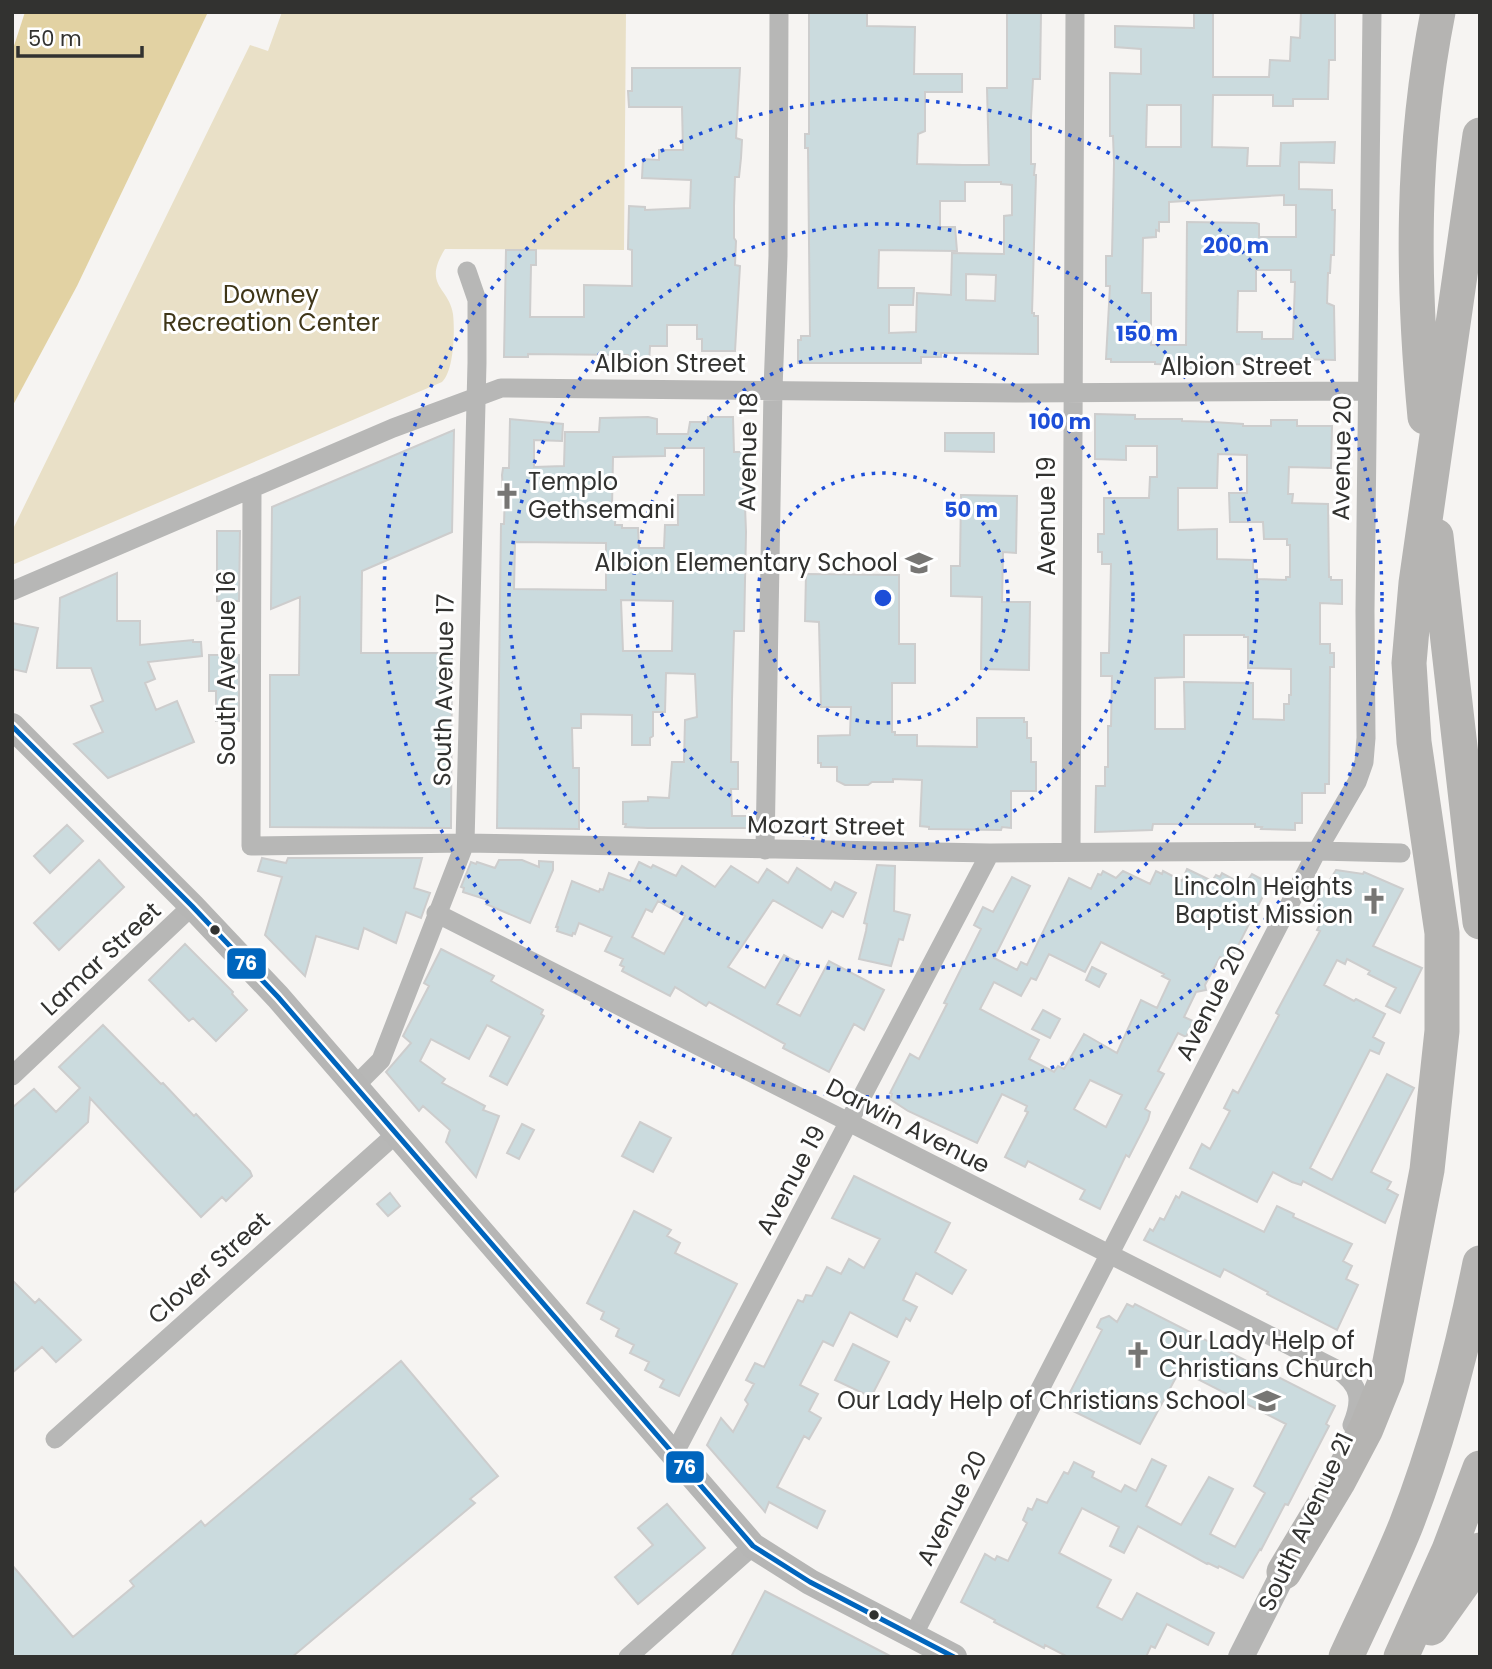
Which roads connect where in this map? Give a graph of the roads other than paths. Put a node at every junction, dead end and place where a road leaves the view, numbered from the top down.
1 (779, 12) edge
2 (1075, 12) edge
3 (1371, 12) edge
4 (1438, 12) edge
5 (1480, 135) edge
6 (467, 271) dead end
7 (773, 389) junction
8 (1367, 391) junction
9 (1072, 392) junction
10 (476, 397) junction
11 (252, 489) junction
12 (12, 591) edge
13 (12, 726) edge
14 (465, 843) junction
15 (251, 846) joint
16 (765, 850) junction
17 (1071, 851) junction
18 (1317, 851) junction
19 (990, 853) junction
20 (1401, 853) dead end
21 (192, 906) junction
22 (436, 914) junction
23 (1480, 922) edge
24 (12, 1076) edge
25 (355, 1086) junction
26 (848, 1123) junction
27 (396, 1134) junction
28 (1109, 1254) junction
29 (1480, 1263) edge
30 (1355, 1385) joint
31 (55, 1439) dead end
32 (673, 1456) junction
33 (1480, 1468) edge
34 (753, 1546) junction
35 (1480, 1549) edge
36 (1284, 1572) junction
37 (914, 1636) junction
38 (628, 1657) edge
39 (954, 1657) edge
40 (1241, 1657) edge
41 (1346, 1657) edge
42 (1401, 1657) edge
43 (1411, 1657) edge

1 - 7 street, Avenue 18
2 - 9 street, Avenue 19
3 - 8 street, Avenue 20
4 - 23 highway
5 - 36 highway
6 - 10 street, South Avenue 17
7 - 9 street, Albion Street
7 - 10 street, Albion Street
7 - 16 street, Avenue 18
8 - 9 street, Albion Street
8 - 18 street, Avenue 20
9 - 17 street, Avenue 19
10 - 11 street, Albion Street
10 - 14 street, South Avenue 17
11 - 12 street, Albion Street
11 - 15 street, South Avenue 16
13 - 21 main road
14 - 15 street, Mozart Street
14 - 16 street, Mozart Street
14 - 22 street, South Avenue 17
16 - 19 street, Mozart Street
17 - 18 street, Mozart Street
17 - 19 street, Mozart Street
18 - 20 street, Mozart Street
18 - 28 street, Avenue 20
19 - 26 street, Avenue 19
21 - 24 street, Lamar Street
21 - 25 main road
22 - 25 street, South Avenue 17
22 - 26 street, Darwin Avenue
25 - 27 main road
26 - 28 street, Darwin Avenue
26 - 32 street, Avenue 19
27 - 31 street, Clover Street
27 - 32 main road
28 - 30 street, Darwin Avenue
28 - 37 street, Avenue 20
29 - 41 highway
30 - 36 street, South Avenue 21
32 - 34 main road
33 - 42 highway
34 - 37 main road
34 - 38 street
35 - 43 highway
36 - 40 main road, South Avenue 21
37 - 39 main road

